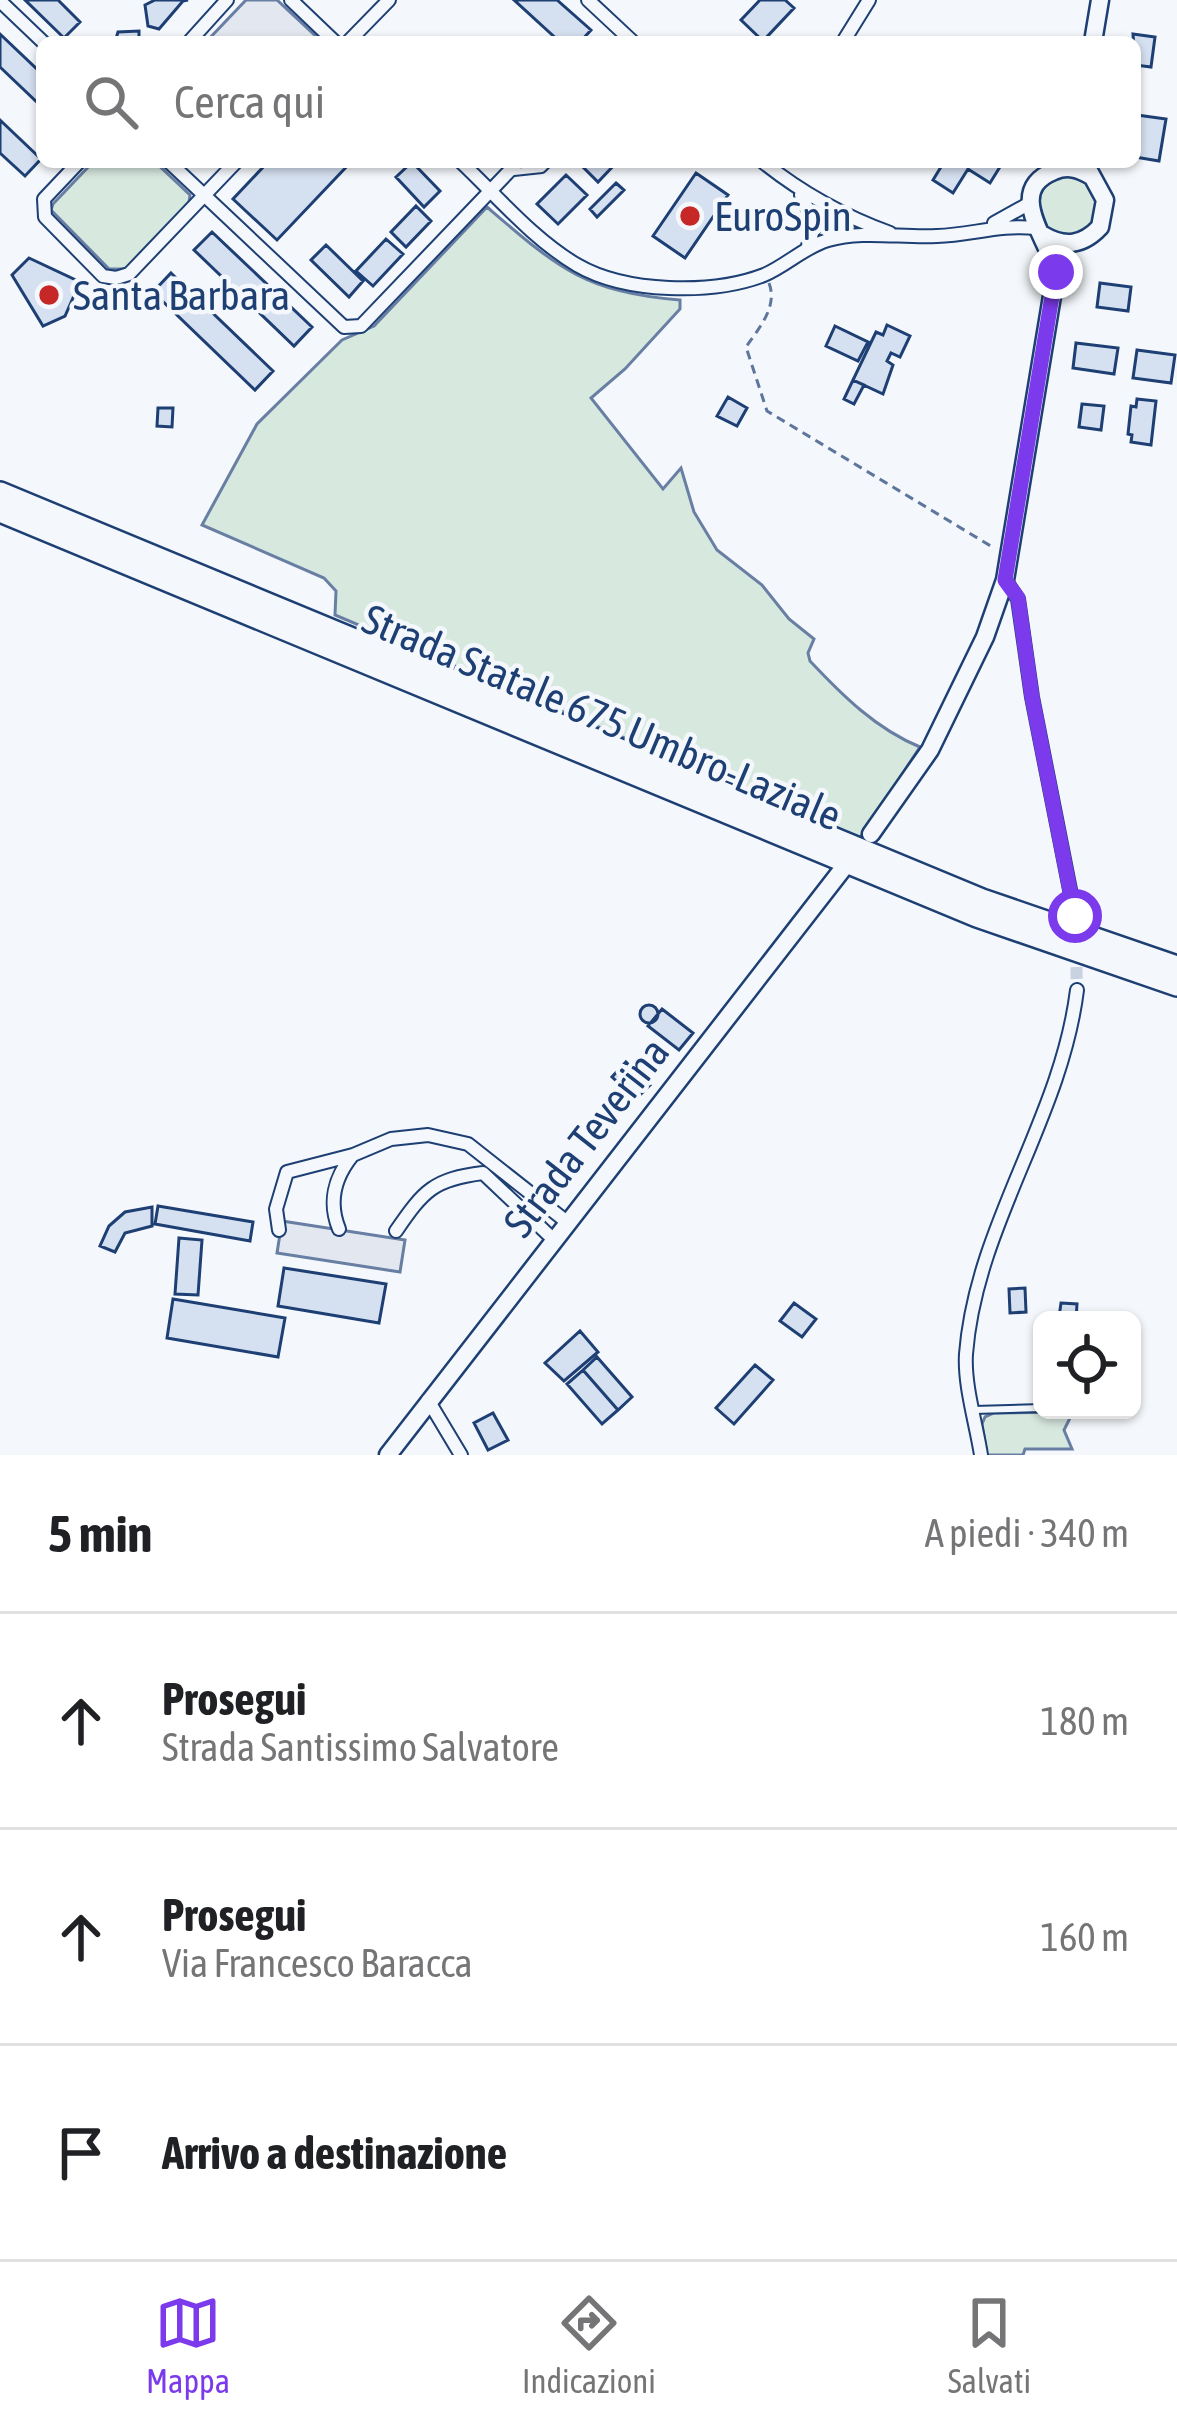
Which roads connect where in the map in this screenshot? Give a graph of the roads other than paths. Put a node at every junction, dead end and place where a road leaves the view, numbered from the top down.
1 (227, 0) edge
2 (291, 0) edge
3 (388, 0) edge
4 (588, 0) edge
5 (869, 0) edge
6 (1100, 0) edge
7 (0, 1) edge
8 (37, 36) edge
9 (194, 36) edge
10 (329, 36) edge
11 (354, 36) edge
12 (625, 36) edge
13 (847, 36) edge
14 (1094, 36) edge
15 (74, 168) edge
16 (175, 168) edge
17 (231, 168) edge
18 (467, 168) edge
19 (512, 168) edge
20 (772, 168) edge
21 (1059, 168) edge
22 (1088, 169) edge
23 (794, 186) junction
24 (491, 190) junction
25 (205, 196) junction
26 (1030, 203) junction
27 (986, 227) junction
28 (1039, 231) junction
29 (897, 236) junction
30 (1078, 243) junction
31 (807, 249) junction
32 (1056, 272) junction
33 (0, 494) edge
34 (0, 511) edge
35 (1005, 580) junction
36 (871, 833) dead end
37 (844, 866) dead end
38 (1075, 916) dead end
39 (1177, 967) edge
40 (1177, 985) edge
41 (1077, 990) tunnel mouth
42 (353, 1155) junction
43 (567, 1222) junction
44 (339, 1229) dead end
45 (279, 1230) dead end
46 (396, 1231) dead end
47 (553, 1239) junction
48 (428, 1400) junction
49 (1033, 1408) edge
50 (974, 1410) junction
51 (388, 1455) edge
52 (461, 1455) edge
53 (981, 1455) edge

1 - 9 street
2 - 10 street
3 - 11 street
4 - 12 street
5 - 13 street
6 - 14 main road
7 - 8 street
15 - 25 street
16 - 25 street
17 - 25 street
18 - 24 street
19 - 24 street
20 - 23 street
21 - 26 main road
22 - 30 main road
23 - 29 street
23 - 31 street
24 - 25 street
24 - 31 street
26 - 27 street
26 - 28 main road
27 - 28 street
27 - 29 street
28 - 30 main road
28 - 32 main road
29 - 31 street
30 - 32 main road
32 - 35 main road
33 - 39 highway, Strada Statale 675 Umbro-Laziale
34 - 40 highway, Strada Statale 675 Umbro-Laziale
35 - 36 main road
35 - 38 street
37 - 43 main road, Strada Teverina
41 - 50 street
42 - 43 street
42 - 44 street
42 - 45 street
43 - 47 main road, Strada Teverina
46 - 47 street
47 - 48 main road, Strada Teverina
48 - 51 main road, Strada Teverina
48 - 52 street
49 - 50 lane
50 - 53 street

